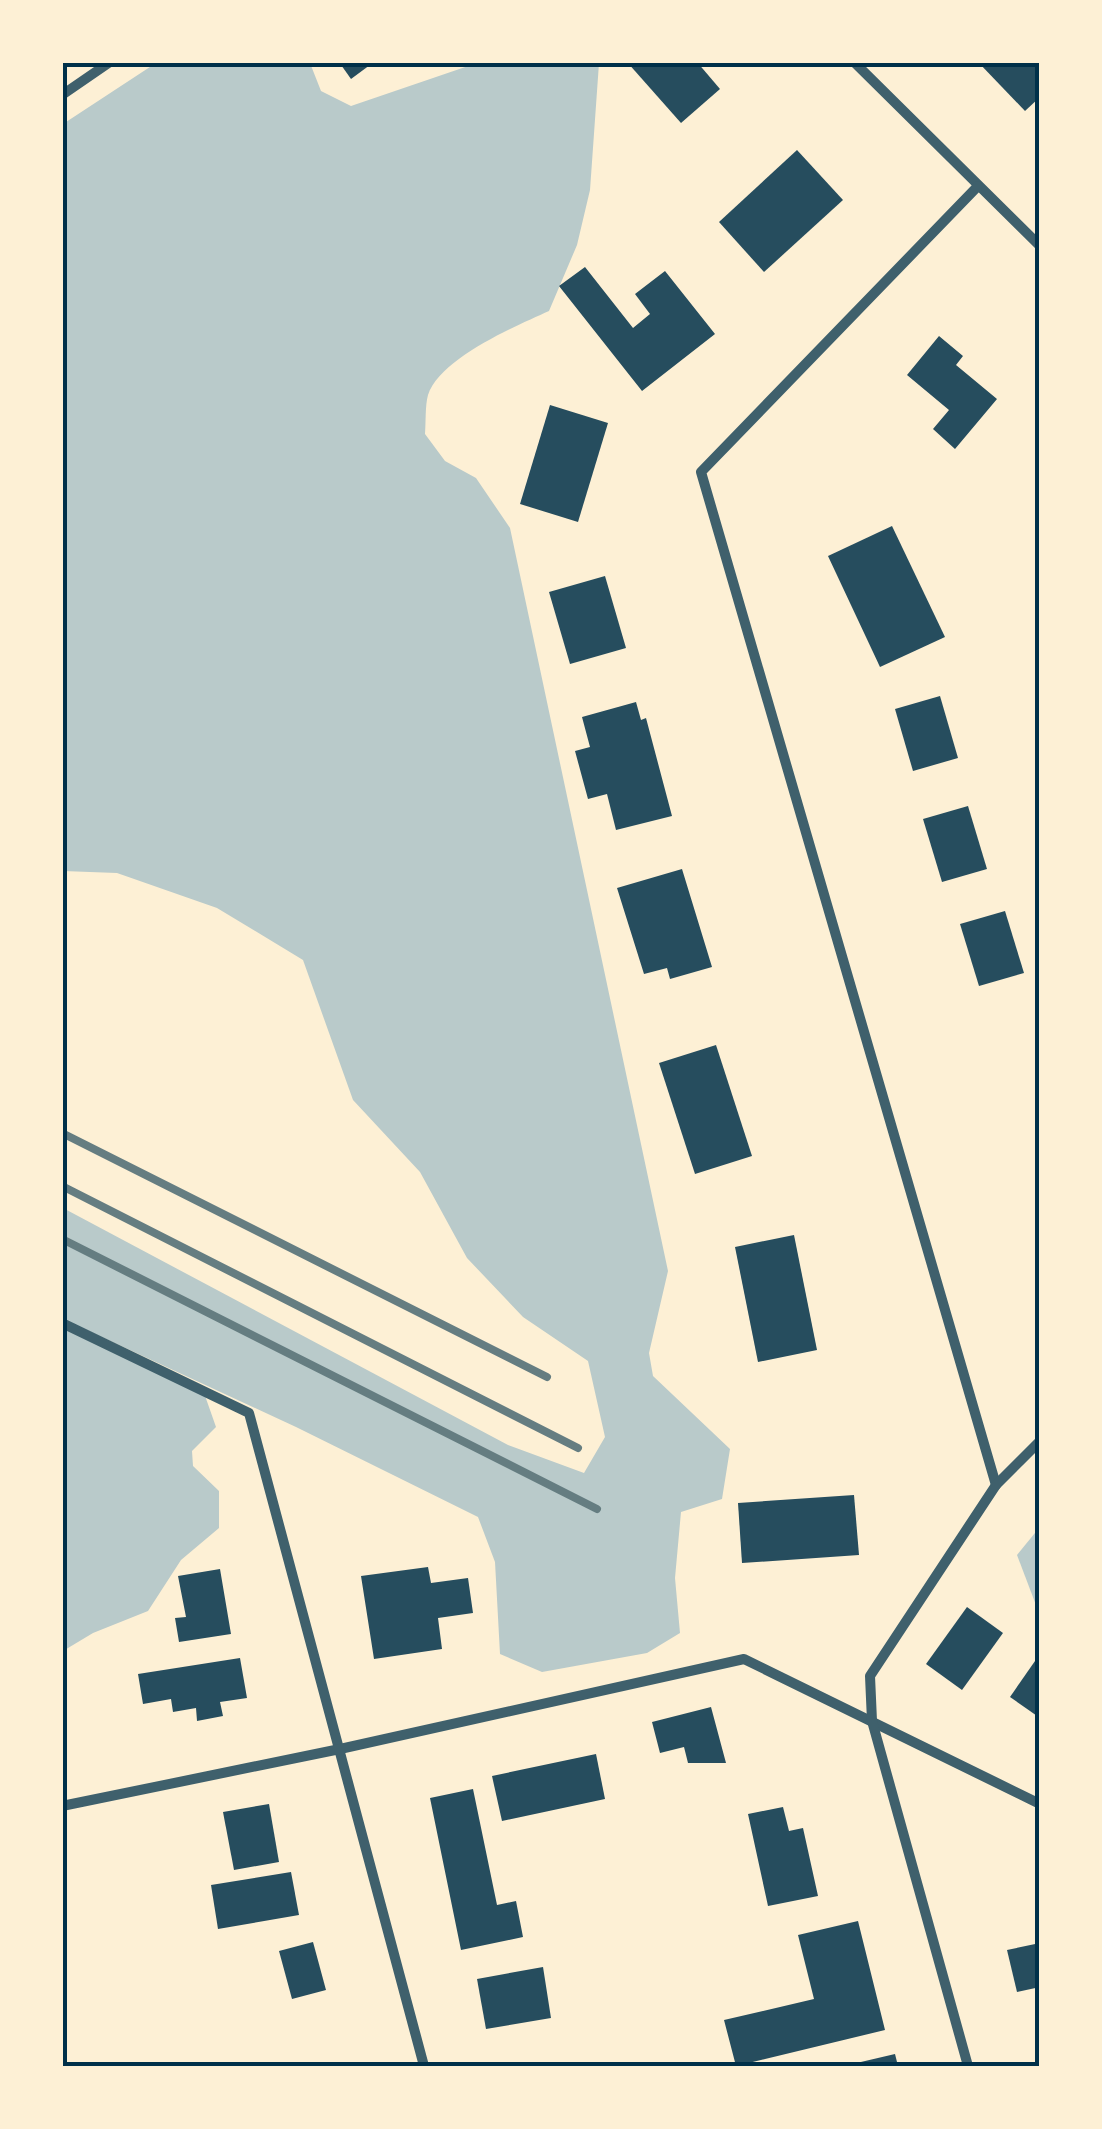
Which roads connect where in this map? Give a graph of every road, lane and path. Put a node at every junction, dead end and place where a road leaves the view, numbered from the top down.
1 (110, 62) edge
2 (854, 62) edge
3 (62, 94) edge
4 (978, 186) junction
5 (1040, 246) edge
6 (62, 1322) edge
7 (1040, 1441) edge
8 (996, 1485) junction
9 (872, 1721) junction
10 (340, 1749) junction
11 (1040, 1804) edge
12 (62, 1806) edge
13 (424, 2066) edge
14 (968, 2066) edge

1 - 3 street
2 - 4 street
4 - 5 street
4 - 8 street
6 - 10 street
7 - 8 street
8 - 9 street
9 - 10 street
9 - 11 street
9 - 14 street
10 - 12 street
10 - 13 street

